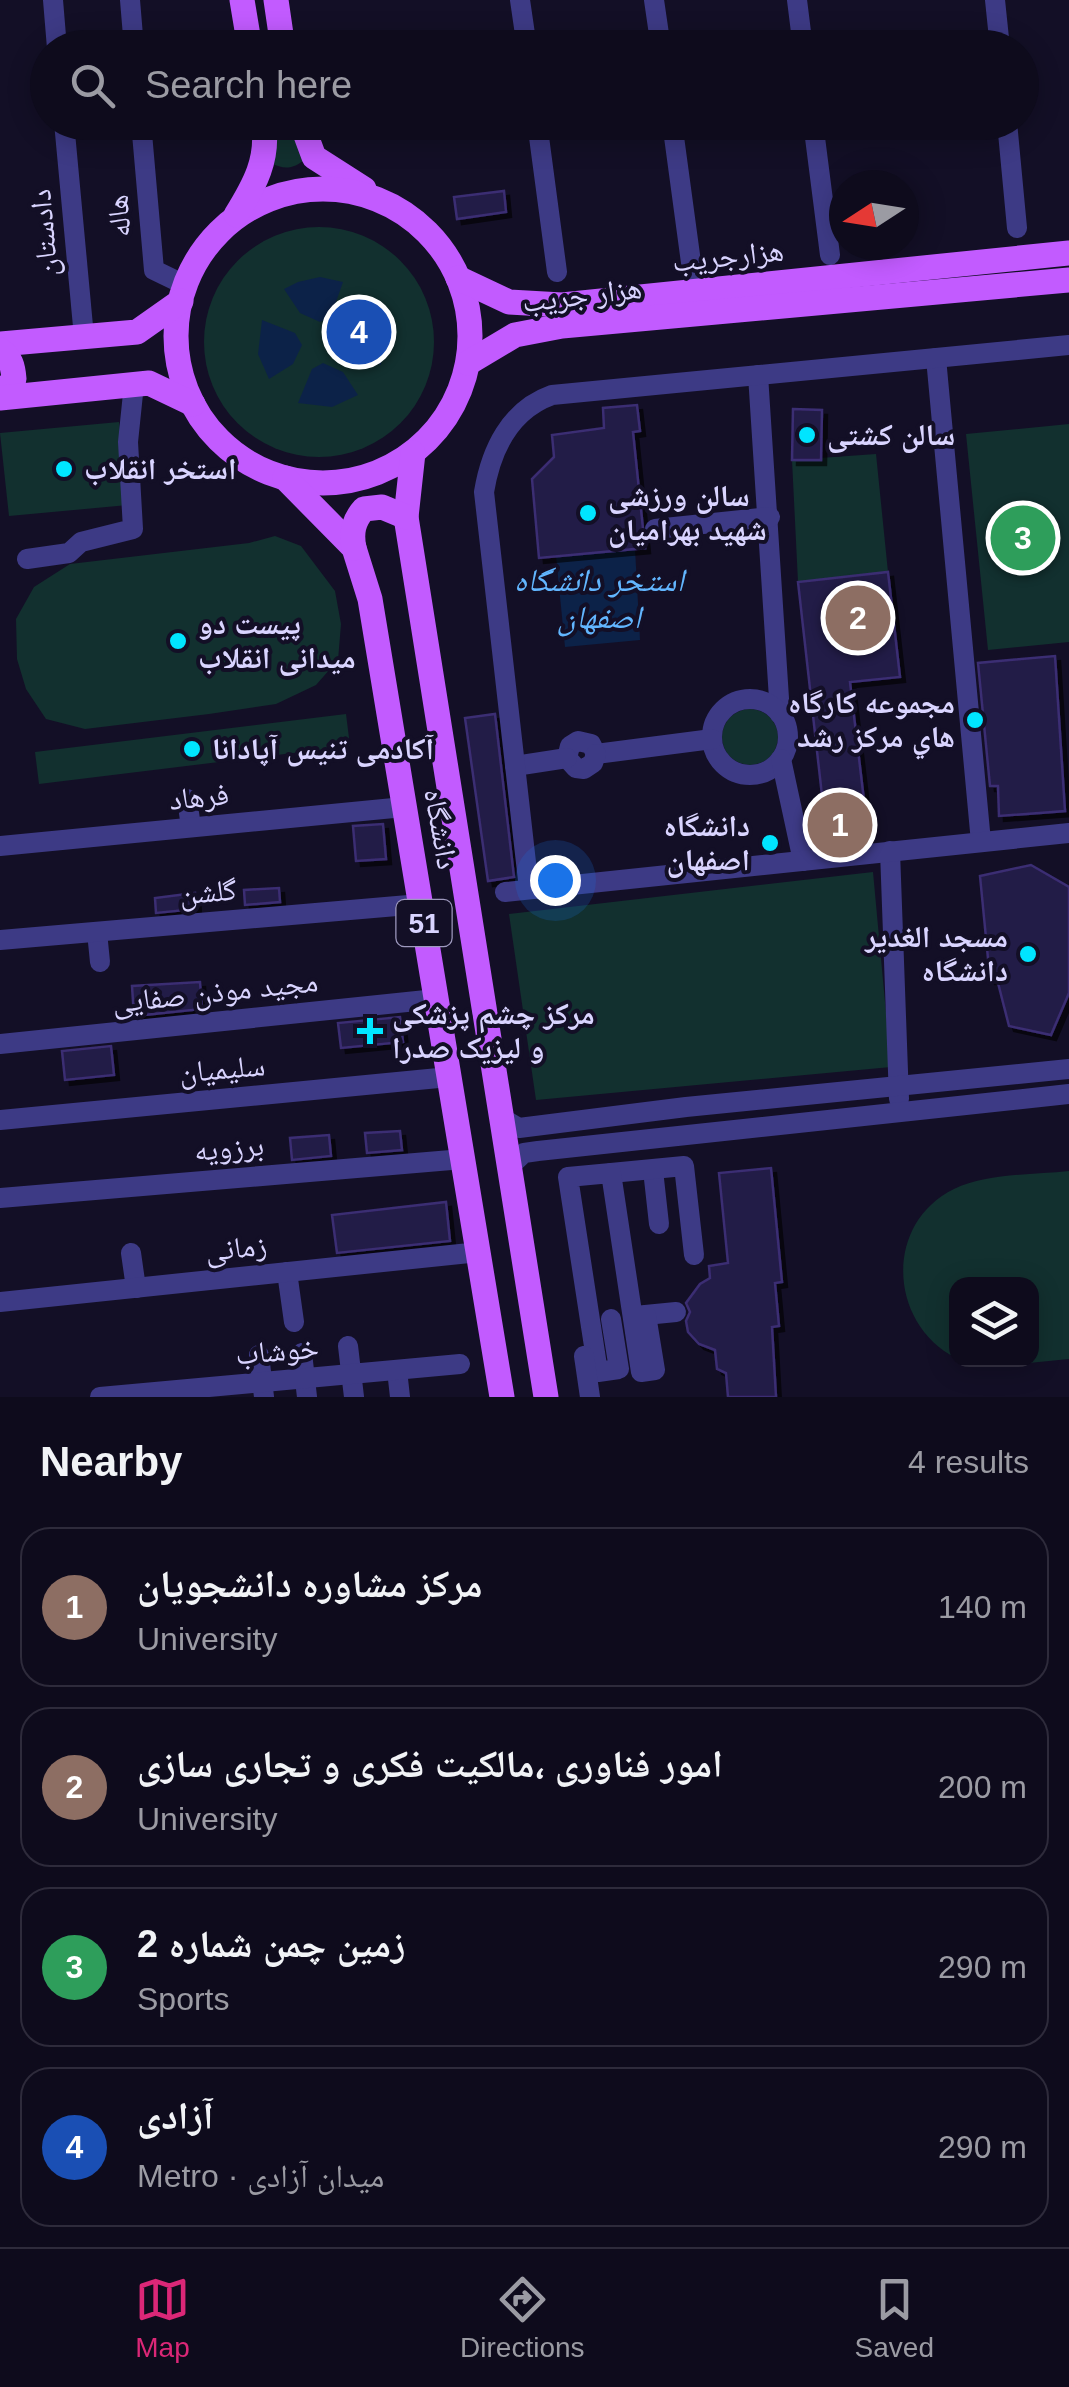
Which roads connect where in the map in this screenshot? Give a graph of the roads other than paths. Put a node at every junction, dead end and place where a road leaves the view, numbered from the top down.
1 (53, 0) edge
2 (130, 0) edge
3 (242, 0) edge
4 (276, 0) edge
5 (520, 0) edge
6 (654, 0) edge
7 (797, 0) edge
8 (996, 0) edge
9 (56, 30) edge
10 (132, 30) edge
11 (247, 30) edge
12 (280, 30) edge
13 (524, 30) edge
14 (658, 30) edge
15 (801, 30) edge
16 (998, 30) edge
17 (66, 140) edge
18 (142, 140) edge
19 (265, 140) edge
20 (308, 140) edge
21 (539, 140) edge
22 (674, 140) edge
23 (815, 140) edge
24 (1009, 140) edge
25 (314, 156) junction
26 (261, 163) junction
27 (385, 202) junction
28 (232, 220) junction
29 (1018, 228) dead end
30 (829, 247) edge
31 (1069, 253) edge
32 (557, 272) dead end
33 (458, 278) junction
34 (1069, 280) edge
35 (695, 292) junction
36 (183, 293) junction
37 (793, 294) junction
38 (84, 338) junction
39 (1069, 345) edge
40 (0, 347) edge
41 (936, 358) junction
42 (468, 363) junction
43 (758, 375) junction
44 (134, 384) junction
45 (0, 397) edge
46 (194, 404) junction
47 (413, 453) junction
48 (285, 478) junction
49 (406, 517) junction
50 (770, 517) junction
51 (654, 530) dead end
52 (354, 548) junction
53 (27, 559) dead end
54 (780, 714) junction
55 (712, 739) junction
56 (781, 759) junction
57 (516, 766) junction
58 (187, 798) dead end
59 (404, 807) junction
60 (191, 828) junction
61 (1069, 833) edge
62 (981, 842) junction
63 (0, 846) edge
64 (890, 851) junction
65 (802, 860) junction
66 (529, 889) junction
67 (505, 892) dead end
68 (420, 904) junction
69 (98, 932) junction
70 (0, 940) edge
71 (100, 962) dead end
72 (436, 999) junction
73 (0, 1044) edge
74 (1069, 1069) edge
75 (449, 1078) junction
76 (898, 1086) junction
77 (1069, 1094) edge
78 (899, 1113) junction
79 (502, 1118) junction
80 (0, 1120) edge
81 (547, 1124) junction
82 (552, 1150) junction
83 (463, 1159) junction
84 (508, 1167) junction
85 (653, 1170) junction
86 (610, 1174) junction
87 (0, 1198) edge
88 (659, 1224) dead end
89 (478, 1252) junction
90 (131, 1254) dead end
91 (694, 1255) dead end
92 (287, 1272) junction
93 (136, 1288) junction
94 (0, 1302) edge
95 (676, 1312) dead end
96 (612, 1319) junction
97 (294, 1322) dead end
98 (348, 1346) dead end
99 (302, 1354) dead end
100 (259, 1355) dead end
101 (460, 1364) dead end
102 (397, 1370) junction
103 (352, 1374) junction
104 (305, 1388) edge
105 (263, 1390) edge
106 (100, 1397) edge
107 (354, 1397) edge
108 (400, 1397) edge
109 (502, 1397) edge
110 (546, 1397) edge
111 (590, 1397) edge

1 - 9 street
2 - 10 street
3 - 11 main road
4 - 12 main road
5 - 13 street
6 - 14 street
7 - 15 street
8 - 16 street
17 - 38 street, دادستان
18 - 36 street, هاله
19 - 26 main road
20 - 25 main road
21 - 32 street
22 - 35 street
23 - 30 street
24 - 29 street
25 - 26 main road
25 - 27 main road
26 - 28 main road
27 - 28 main road
27 - 33 main road
28 - 36 main road
31 - 37 main road, هزارجریب
33 - 35 main road, هزارجریب
33 - 42 main road
34 - 37 main road, هزار جریب
35 - 37 main road, هزارجریب
36 - 38 main road
36 - 46 main road
37 - 42 main road, هزار جریب
38 - 40 main road
39 - 41 street
40 - 45 main road
41 - 43 street
41 - 62 street
42 - 47 main road
43 - 50 street
43 - 57 street
44 - 45 main road
44 - 46 main road
44 - 53 street
46 - 48 main road
47 - 48 main road
47 - 49 main road, دانشگاه / 51
48 - 52 main road, دانشگاه / 51
49 - 52 main road
49 - 79 main road, دانشگاه / 51
50 - 51 street
50 - 54 street
52 - 59 main road, دانشگاه / 51
54 - 55 street
54 - 56 street
55 - 56 street
55 - 57 street
56 - 65 street
57 - 66 street
58 - 60 street
59 - 60 street, فرهاد
59 - 68 main road, دانشگاه / 51
60 - 63 street, فرهاد
61 - 62 street
62 - 64 street
64 - 65 street
64 - 76 street
65 - 66 street
66 - 67 street
68 - 69 street, گلشن
68 - 72 main road, دانشگاه / 51
69 - 70 street, گلشن
69 - 71 street
72 - 73 street, مجید موذن صفایی
72 - 75 main road, دانشگاه / 51
74 - 76 street
75 - 80 street, سلیمیان
75 - 83 main road, دانشگاه / 51
76 - 78 street
76 - 81 street
77 - 78 street
78 - 82 street
79 - 81 street
79 - 84 main road, دانشگاه / 51
81 - 82 street
82 - 84 street
82 - 96 street
83 - 87 street, برزویه
83 - 89 main road, دانشگاه / 51
84 - 110 main road, دانشگاه / 51
85 - 86 street
85 - 88 street
85 - 91 street
86 - 96 street
86 - 96 street
89 - 92 street, زمانی
89 - 109 main road, دانشگاه / 51
90 - 93 street
92 - 93 street, زمانی
92 - 97 street
93 - 94 street, زمانی
95 - 96 street
96 - 111 street
98 - 103 street
99 - 104 street
100 - 105 street
101 - 102 street, خوشاب
102 - 103 street, خوشاب
102 - 108 street
103 - 104 street, خوشاب
103 - 107 street
104 - 105 street, خوشاب
105 - 106 street, خوشاب

